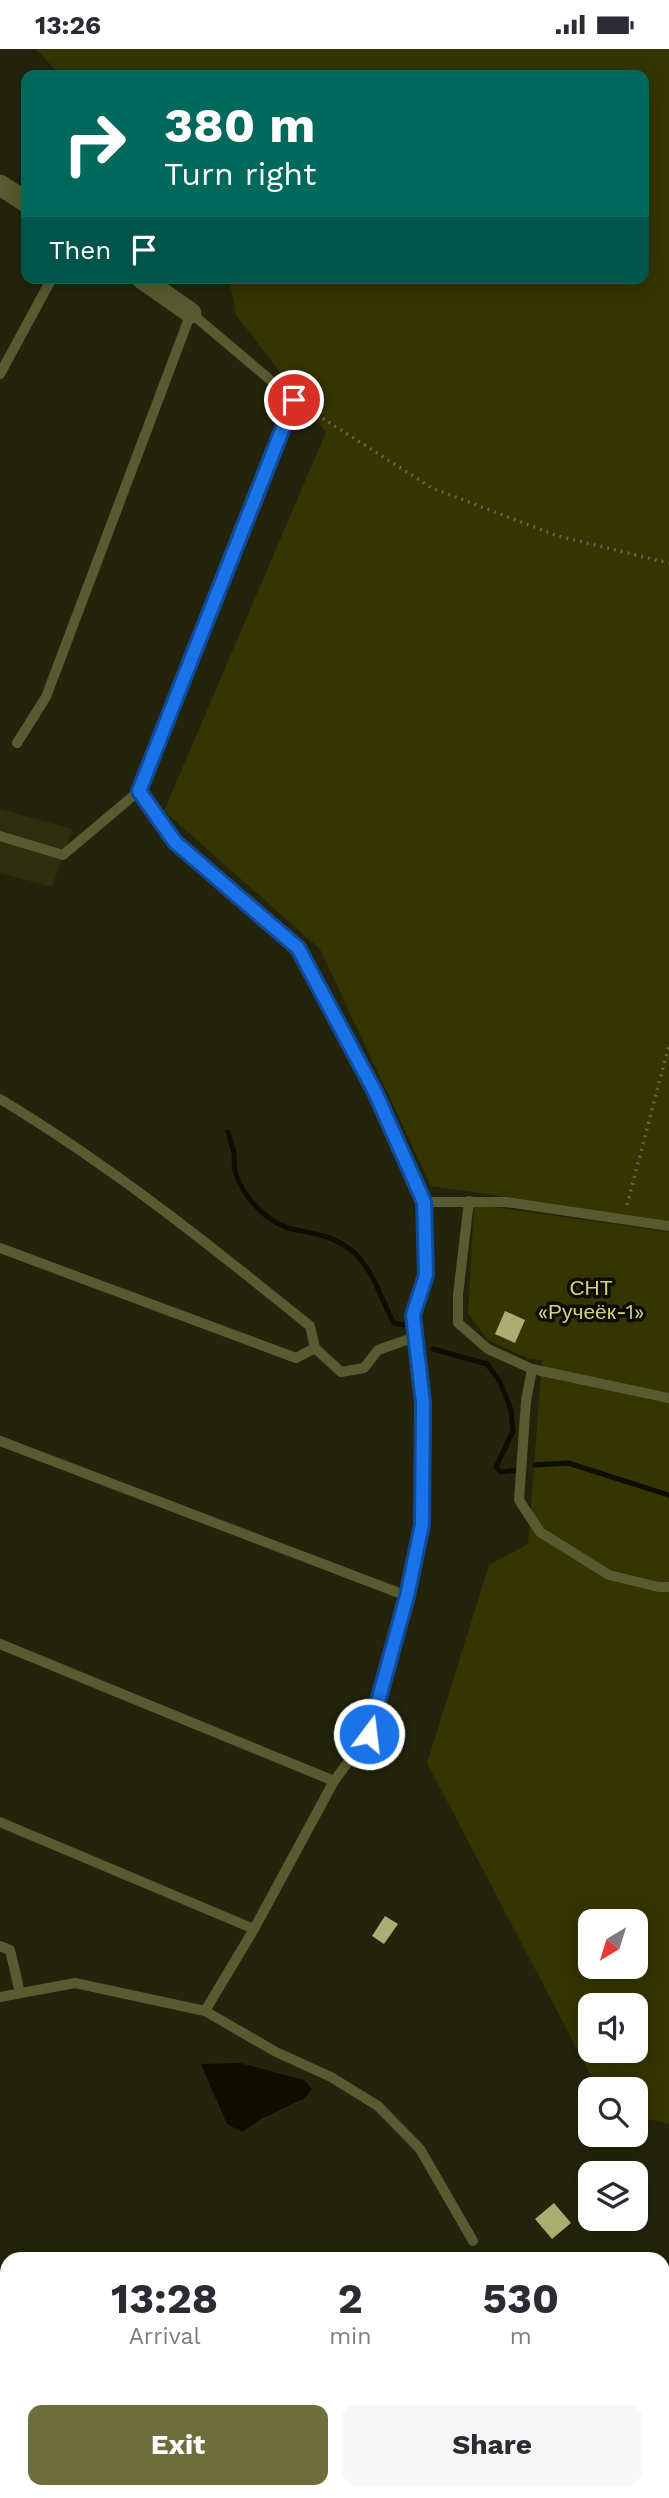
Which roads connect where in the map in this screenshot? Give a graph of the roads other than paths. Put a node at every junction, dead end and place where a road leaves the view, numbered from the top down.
1 (49, 284) edge
2 (150, 284) edge
3 (191, 313) junction
4 (0, 374) edge
5 (17, 743) dead end
6 (139, 791) junction
7 (0, 837) edge
8 (0, 1099) edge
9 (469, 1201) junction
10 (424, 1202) junction
11 (669, 1226) edge
12 (0, 1248) edge
13 (415, 1338) junction
14 (315, 1348) junction
15 (533, 1369) junction
16 (669, 1398) edge
17 (0, 1441) edge
18 (669, 1587) edge
19 (407, 1596) junction
20 (0, 1644) edge
21 (334, 1780) junction
22 (0, 1822) edge
23 (254, 1929) junction
24 (0, 1946) edge
25 (20, 1993) junction
26 (0, 1997) edge
27 (205, 2011) junction
28 (473, 2241) dead end

1 - 4 lane
2 - 3 street
3 - 5 lane
3 - 6 lane
6 - 7 lane
6 - 10 lane
8 - 14 lane
9 - 10 lane
9 - 11 lane
9 - 15 lane
10 - 13 lane
12 - 14 lane
13 - 14 lane
13 - 19 lane
15 - 16 lane
15 - 18 lane
17 - 19 lane
19 - 21 lane
20 - 21 lane
21 - 23 lane
22 - 23 lane
23 - 27 lane
24 - 25 lane
25 - 26 lane
25 - 27 lane
27 - 28 lane

